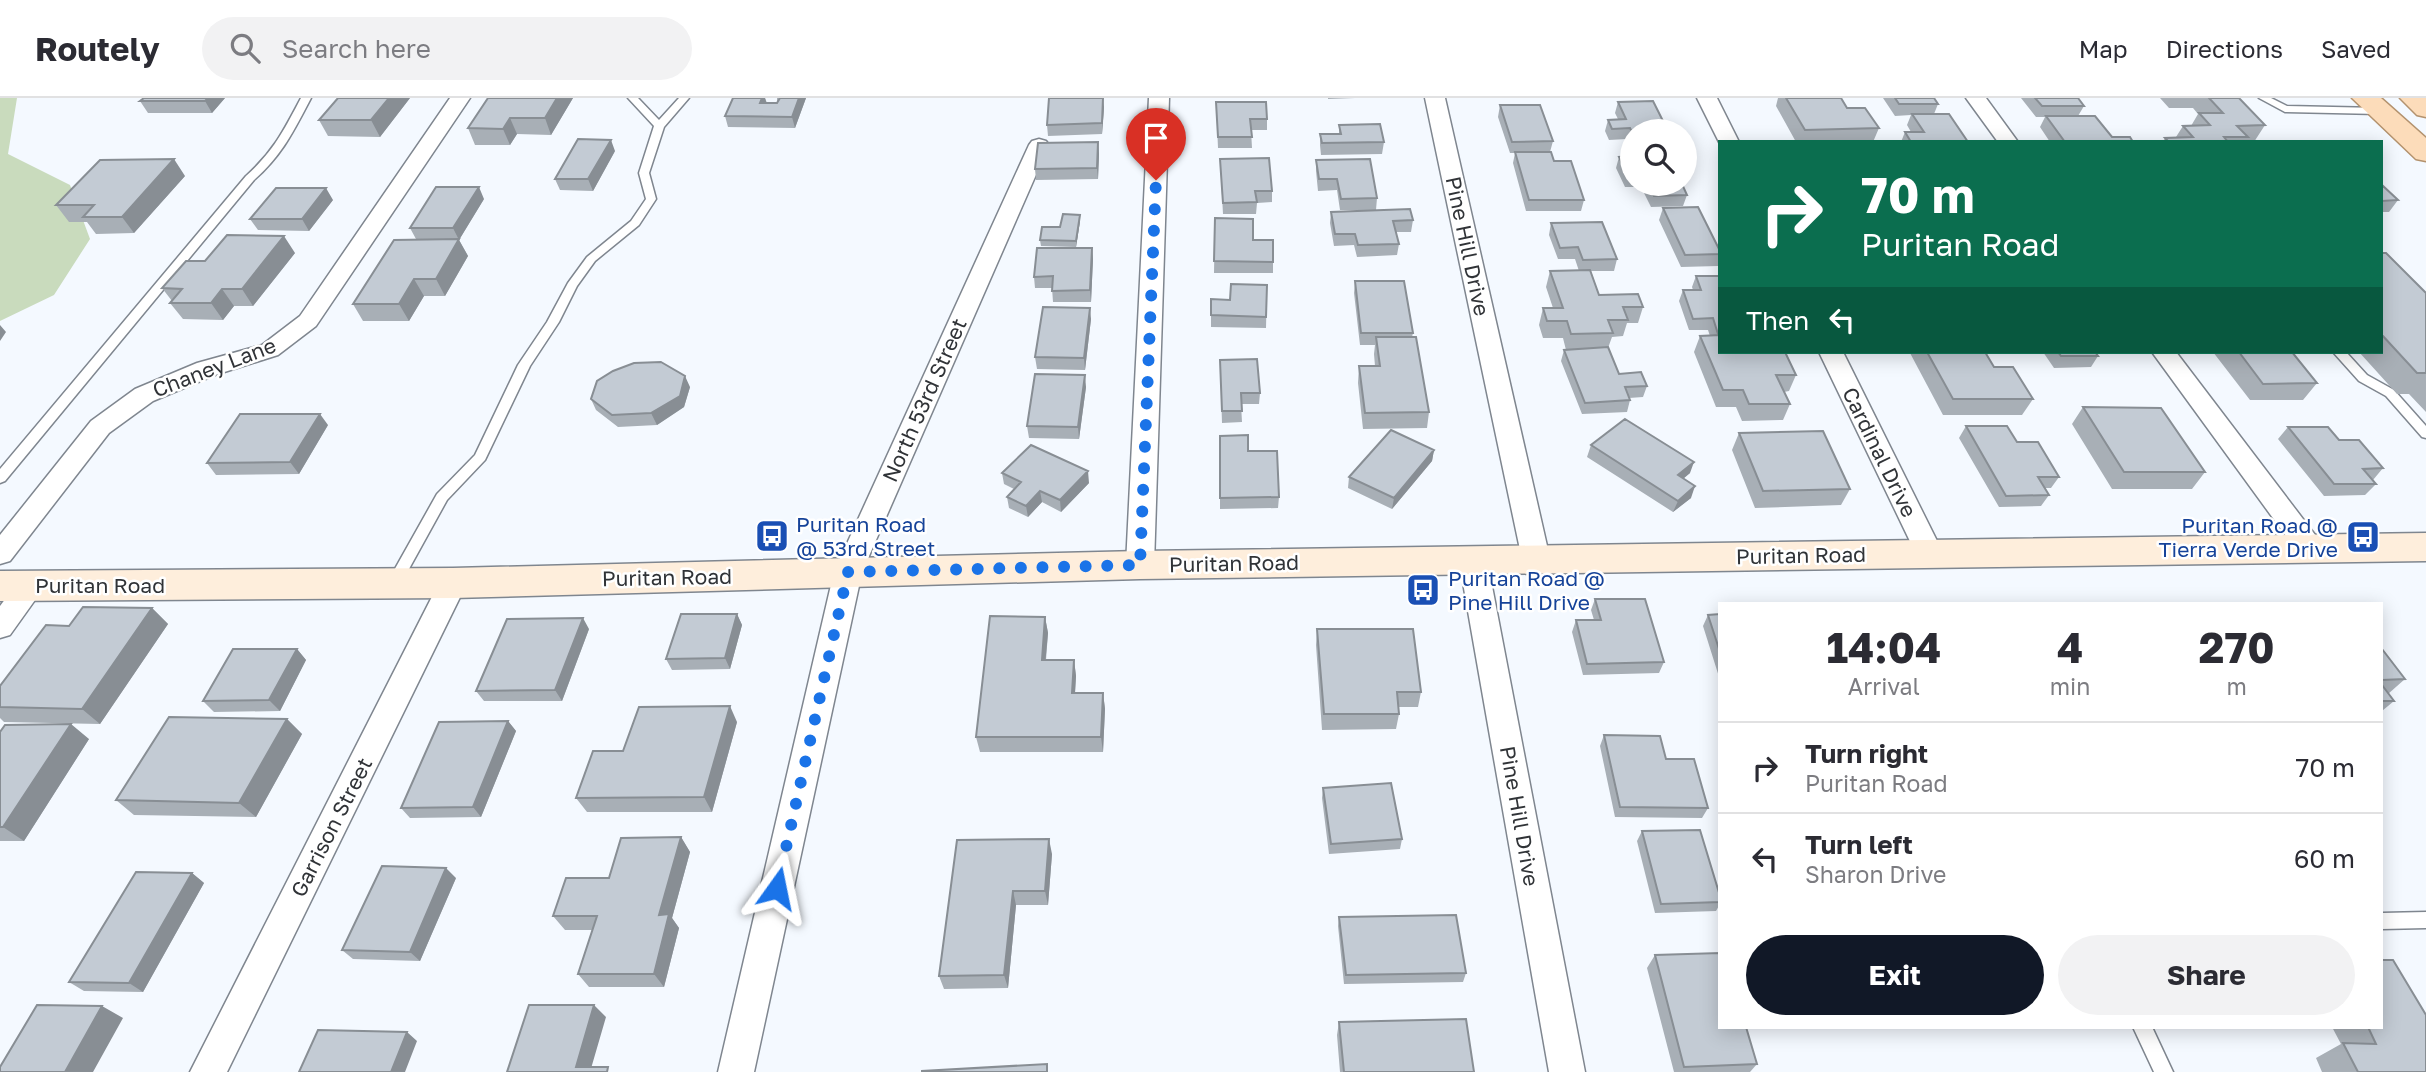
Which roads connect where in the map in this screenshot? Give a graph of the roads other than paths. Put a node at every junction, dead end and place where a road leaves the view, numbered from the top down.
1 (306, 98) edge
2 (460, 98) edge
3 (633, 98) edge
4 (684, 98) edge
5 (1159, 98) edge
6 (1435, 98) edge
7 (1707, 98) edge
8 (1976, 98) edge
9 (2264, 98) edge
10 (2413, 98) edge
11 (2372, 104) edge
12 (2426, 109) edge
13 (659, 126) junction
14 (1728, 140) edge
15 (2007, 140) edge
16 (1038, 145) edge
17 (2426, 153) edge
18 (1832, 354) edge
19 (2165, 354) edge
20 (2341, 354) edge
21 (2426, 434) edge
22 (0, 478) edge
23 (2426, 547) edge
24 (2312, 551) junction
25 (1929, 553) junction
26 (0, 554) edge
27 (1536, 559) junction
28 (1473, 560) junction
29 (1140, 565) junction
30 (848, 572) junction
31 (394, 583) junction
32 (453, 583) junction
33 (16, 586) edge
34 (0, 627) edge
35 (2426, 920) edge
36 (2383, 921) edge
37 (2143, 1029) edge
38 (208, 1072) edge
39 (736, 1072) edge
40 (1567, 1072) edge
41 (2164, 1072) edge

1 - 22 lane
2 - 26 street, Chaney Lane
3 - 13 lane
4 - 13 lane
5 - 29 street
6 - 27 street, Pine Hill Drive
7 - 14 street
8 - 15 street
9 - 11 lane
10 - 12 main road
11 - 12 main road
11 - 17 main road
13 - 31 lane
16 - 30 street, North 53rd Street
18 - 25 street, Cardinal Drive
19 - 24 street
20 - 21 lane
23 - 24 street, Puritan Road
24 - 25 street, Puritan Road
25 - 27 street, Puritan Road
27 - 28 street, Puritan Road
28 - 29 street, Puritan Road
28 - 40 street, Pine Hill Drive
29 - 30 street, Puritan Road
30 - 32 street, Puritan Road
30 - 39 street, North 53rd Street
31 - 32 street, Puritan Road
31 - 33 street, Puritan Road
32 - 38 street, Garrison Street
33 - 34 street
35 - 36 lane
37 - 41 lane

